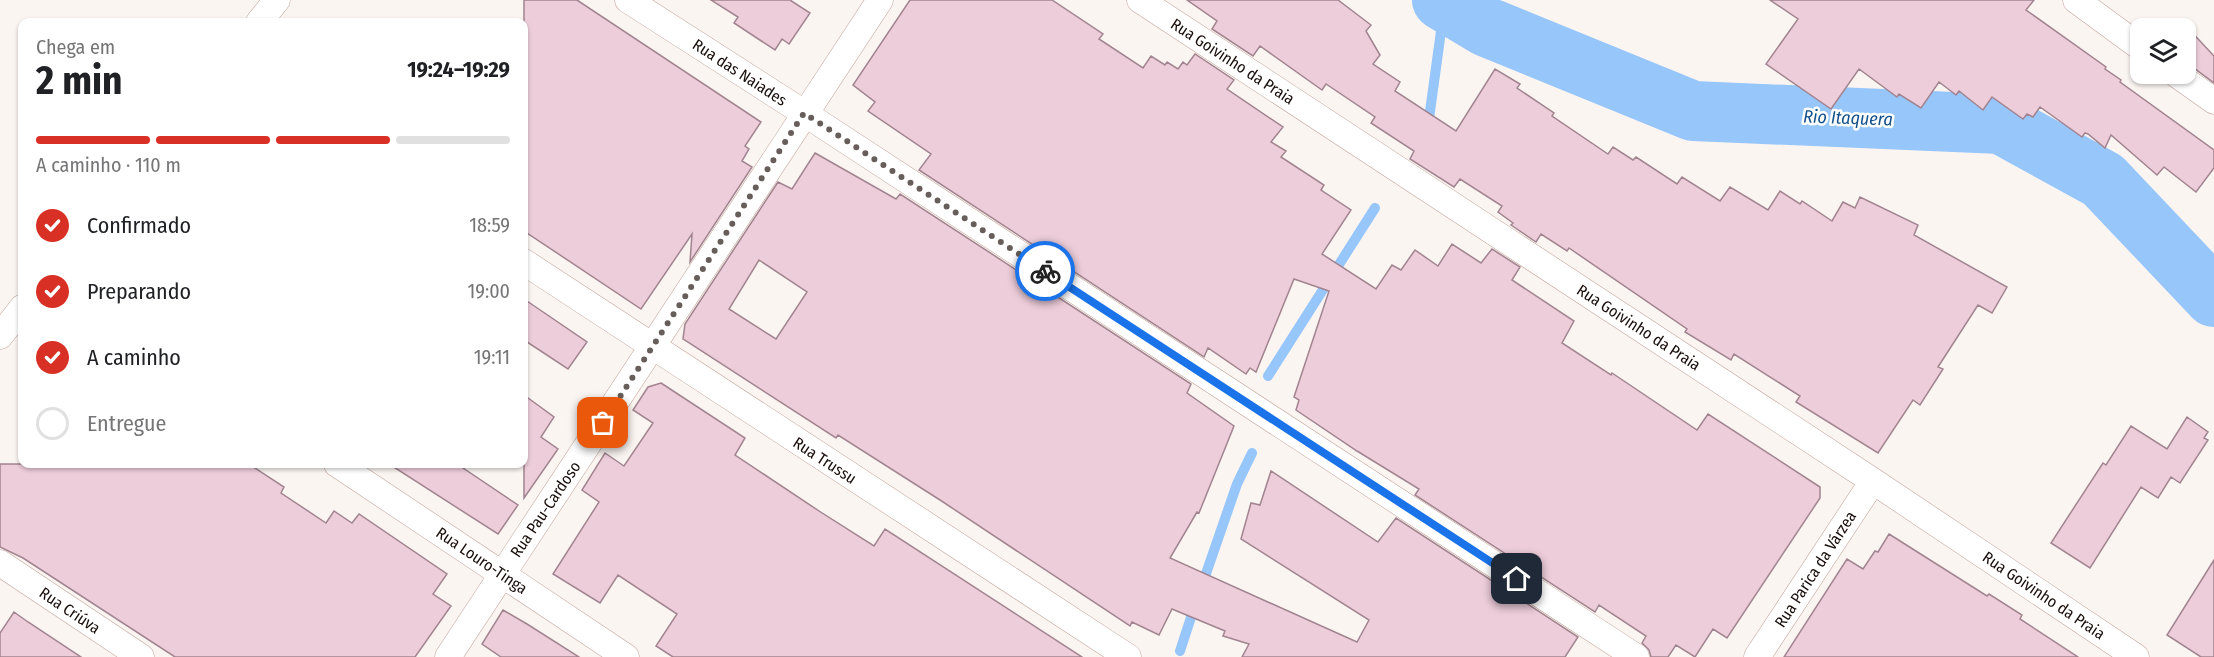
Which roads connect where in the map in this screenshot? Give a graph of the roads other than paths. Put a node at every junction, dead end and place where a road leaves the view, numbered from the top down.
1 (277, 0) edge
2 (628, 0) edge
3 (880, 0) edge
4 (1140, 0) edge
5 (2076, 0) edge
6 (261, 18) edge
7 (2130, 40) edge
8 (2190, 84) edge
9 (2214, 101) edge
10 (804, 113) junction
11 (528, 265) edge
12 (18, 313) edge
13 (0, 336) edge
14 (653, 347) junction
15 (343, 468) edge
16 (1873, 481) junction
17 (0, 563) edge
18 (502, 574) junction
19 (141, 657) edge
20 (448, 657) edge
21 (626, 657) edge
22 (1128, 657) edge
23 (1636, 657) edge
24 (1757, 657) edge
25 (2136, 657) edge

1 - 6 street
2 - 10 street, Rua das Naiades
3 - 10 street, Rua Pau-Cardoso
4 - 16 street, Rua Goivinho da Praia
5 - 7 street
8 - 9 street
10 - 14 street, Rua Pau-Cardoso
10 - 23 street, Rua das Naiades
11 - 14 street, Rua Trussu
12 - 13 street
14 - 18 street, Rua Pau-Cardoso
14 - 22 street, Rua Trussu
15 - 18 street, Rua Louro-Tinga
16 - 24 street, Rua Parica da Várzea
16 - 25 street, Rua Goivinho da Praia
17 - 19 street, Rua Criúva
18 - 20 street, Rua Pau-Cardoso
18 - 21 street, Rua Louro-Tinga

